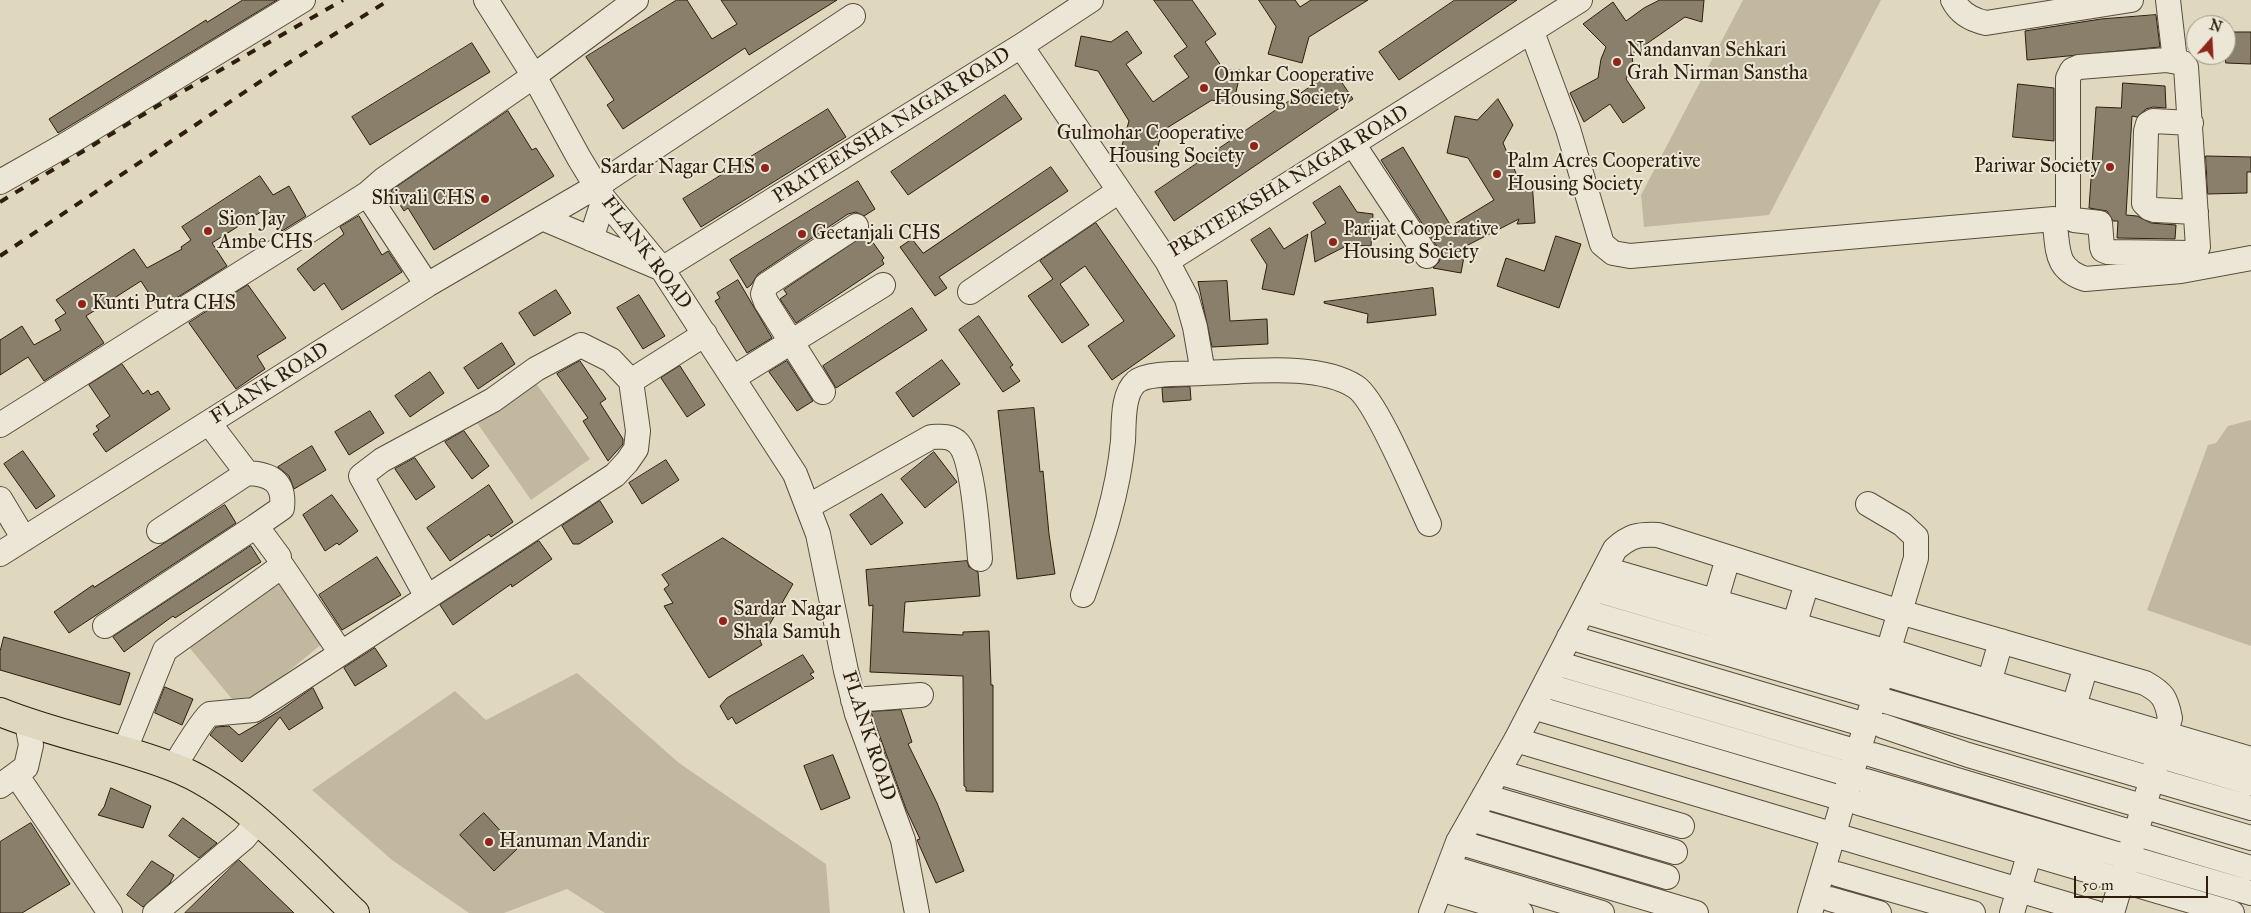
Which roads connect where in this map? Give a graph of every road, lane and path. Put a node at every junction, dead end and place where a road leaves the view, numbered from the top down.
1 (288, 0) edge
2 (303, 0) edge
3 (636, 0) edge
4 (1091, 0) edge
5 (1580, 0) edge
6 (1953, 0) edge
7 (2131, 0) edge
8 (2168, 0) edge
9 (488, 4) edge
10 (2058, 6) edge
11 (853, 16) dead end
12 (1532, 32) junction
13 (1021, 46) junction
14 (2175, 60) junction
15 (534, 76) junction
16 (2191, 122) junction
17 (56, 142) dead end
18 (1353, 144) junction
19 (0, 182) edge
20 (1119, 191) junction
21 (600, 193) junction
22 (367, 194) junction
23 (2196, 212) junction
24 (542, 218) junction
25 (856, 226) dead end
26 (591, 239) junction
27 (1427, 256) dead end
28 (2251, 258) edge
29 (1167, 261) junction
30 (662, 269) junction
31 (428, 285) junction
32 (883, 285) dead end
33 (970, 292) dead end
34 (704, 334) junction
35 (791, 344) junction
36 (1203, 372) junction
37 (734, 378) junction
38 (631, 381) junction
39 (823, 392) dead end
40 (209, 423) junction
41 (0, 425) edge
42 (247, 473) junction
43 (0, 499) edge
44 (1868, 504) dead end
45 (809, 506) junction
46 (1429, 524) dead end
47 (256, 526) junction
48 (159, 531) dead end
49 (24, 539) junction
50 (0, 554) edge
51 (278, 558) dead end
52 (1728, 558) junction
53 (980, 559) dead end
54 (1599, 579) junction
55 (1807, 583) junction
56 (1083, 595) dead end
57 (427, 597) junction
58 (1583, 611) junction
59 (1712, 612) junction
60 (1900, 612) junction
61 (105, 626) dead end
62 (1791, 635) junction
63 (1569, 637) junction
64 (2001, 641) junction
65 (1702, 646) junction
66 (342, 653) junction
67 (1556, 663) junction
68 (1890, 664) junction
69 (2086, 666) junction
70 (1781, 669) junction
71 (1693, 674) junction
72 (1544, 685) junction
73 (1986, 693) junction
74 (921, 696) dead end
75 (1773, 697) junction
76 (1880, 699) junction
77 (853, 700) junction
78 (1685, 701) junction
79 (1533, 707) junction
80 (0, 712) edge
81 (2070, 718) junction
82 (26, 723) junction
83 (1678, 724) junction
84 (1765, 724) junction
85 (1874, 725) junction
86 (1976, 727) junction
87 (1516, 740) junction
88 (2162, 745) junction
89 (1671, 748) junction
90 (1758, 748) junction
91 (2060, 751) junction
92 (124, 752) junction
93 (1866, 754) junction
94 (1968, 755) junction
95 (2251, 759) edge
96 (174, 767) junction
97 (1606, 767) junction
98 (1752, 771) junction
99 (1498, 772) junction
100 (2152, 778) junction
101 (2052, 780) junction
102 (8, 781) edge
103 (1960, 782) junction
104 (1661, 783) junction
105 (2251, 783) edge
106 (1855, 789) junction
107 (1692, 792) junction
108 (1484, 796) junction
109 (1597, 801) junction
110 (1953, 805) junction
111 (2250, 805) edge
112 (2044, 806) junction
113 (2144, 806) junction
114 (1741, 807) junction
115 (1471, 819) junction
116 (258, 821) junction
117 (1682, 826) junction
118 (1590, 827) junction
119 (1946, 829) junction
120 (2037, 830) junction
121 (1834, 834) junction
122 (2136, 834) junction
123 (2246, 837) edge
124 (1458, 842) junction
125 (1582, 852) junction
126 (1675, 852) junction
127 (2030, 854) junction
128 (2129, 857) junction
129 (1935, 865) junction
130 (2242, 865) edge
131 (1449, 867) junction
132 (1837, 874) dead end
133 (1575, 877) junction
134 (1667, 877) junction
135 (2122, 880) junction
136 (2225, 885) junction
137 (1440, 889) junction
138 (2019, 890) junction
139 (2251, 893) edge
140 (1830, 899) dead end
141 (1660, 902) junction
142 (1625, 903) edge
143 (1536, 904) edge
144 (1923, 906) edge
145 (2223, 912) edge
146 (110, 913) edge
147 (155, 913) edge
148 (355, 913) edge
149 (917, 913) edge
150 (1430, 913) edge
151 (1521, 913) edge
152 (1602, 913) edge
153 (1696, 913) edge
154 (1810, 913) edge
155 (1879, 913) edge
156 (1973, 913) edge
157 (2012, 913) edge
158 (2096, 913) edge
159 (2112, 913) edge

1 - 17 street
2 - 19 street
3 - 15 street
4 - 13 street
5 - 12 street, PRATEEKSHA NAGAR ROAD
6 - 10 street
7 - 10 street
8 - 14 street
9 - 15 street
11 - 21 street
12 - 18 street, PRATEEKSHA NAGAR ROAD
12 - 28 street
13 - 20 street, PRATEEKSHA NAGAR ROAD
13 - 30 street, PRATEEKSHA NAGAR ROAD
14 - 16 street
14 - 23 street
15 - 21 street
15 - 22 street
16 - 23 street
16 - 23 street
18 - 27 street
18 - 29 street, PRATEEKSHA NAGAR ROAD
20 - 29 street, PRATEEKSHA NAGAR ROAD
20 - 33 street
21 - 24 street, FLANK ROAD
21 - 26 street
21 - 30 street, FLANK ROAD
22 - 31 street
22 - 41 street
24 - 26 street
24 - 31 street, FLANK ROAD
25 - 35 street
26 - 30 street
29 - 36 street
30 - 34 street, FLANK ROAD
31 - 40 street, FLANK ROAD
32 - 35 street
34 - 37 street, FLANK ROAD
34 - 38 street
35 - 37 street
35 - 39 street
36 - 46 street
36 - 56 street
37 - 45 street, FLANK ROAD
38 - 57 street
38 - 57 street
40 - 42 street
40 - 49 street, FLANK ROAD
42 - 47 street
42 - 48 street
43 - 49 street
44 - 60 street
45 - 53 street
45 - 77 street, FLANK ROAD
47 - 51 street
47 - 61 street
49 - 50 street, FLANK ROAD
52 - 54 street
52 - 55 street
52 - 59 street
54 - 58 street
54 - 59 street
55 - 60 street
55 - 62 street
57 - 66 street
58 - 63 street
58 - 65 street
59 - 62 street
59 - 65 street
60 - 64 street
60 - 68 street
62 - 68 street
62 - 70 street
63 - 67 street
63 - 71 street
64 - 69 street
64 - 73 street
65 - 70 street
65 - 71 street
66 - 92 street
66 - 96 street
67 - 72 street
67 - 78 street
68 - 73 street
68 - 76 street
69 - 81 street
69 - 88 street
70 - 75 street
70 - 76 street
71 - 75 street
71 - 78 street
72 - 79 street
72 - 83 street
73 - 81 street
73 - 86 street
74 - 77 street
75 - 84 street
75 - 85 street
76 - 85 street
76 - 86 street
77 - 149 street, FLANK ROAD
78 - 83 street
78 - 84 street
79 - 87 street
79 - 89 street
80 - 82 main road
81 - 88 street
81 - 91 street
82 - 92 main road
82 - 102 street
83 - 89 street
83 - 90 street
84 - 90 street
84 - 93 street
85 - 93 street
85 - 94 street
86 - 91 street
86 - 94 street
87 - 97 street
87 - 99 street
88 - 95 street
88 - 100 street
88 - 105 street
89 - 98 street
89 - 104 street
90 - 98 street
90 - 106 street
91 - 100 street
91 - 101 street
92 - 96 main road
93 - 103 street
93 - 106 street
94 - 101 street
96 - 116 main road
97 - 104 street
97 - 109 street
98 - 106 street
98 - 114 street
99 - 108 street
99 - 109 street
100 - 111 street
100 - 113 street
101 - 113 street
102 - 146 street
103 - 110 street
103 - 112 street
104 - 107 street
106 - 110 street
106 - 119 street
106 - 121 street
107 - 114 street
107 - 117 street
108 - 115 street
108 - 118 street
109 - 117 street
109 - 118 street
110 - 119 street
110 - 120 street
111 - 123 street
112 - 120 street
112 - 122 street
113 - 122 street
113 - 123 street
114 - 121 street
115 - 124 street
115 - 125 street
116 - 147 street
116 - 148 main road
117 - 126 street
118 - 125 street
118 - 126 street
119 - 127 street
119 - 129 street
120 - 127 street
120 - 128 street
121 - 129 street
121 - 154 street
122 - 128 street
122 - 130 street
123 - 130 street
124 - 131 street
124 - 133 street
125 - 133 street
125 - 134 street
126 - 134 street
127 - 135 street
127 - 138 street
128 - 135 street
128 - 136 street
129 - 138 street
129 - 144 street
130 - 136 street
131 - 137 street
131 - 143 street
132 - 144 street
133 - 142 street
134 - 141 street
135 - 145 street
135 - 159 street
136 - 139 street
136 - 145 street
137 - 150 street
137 - 151 street
138 - 157 street
138 - 158 street
140 - 155 street
141 - 142 street
141 - 153 street
143 - 152 street
144 - 156 street

